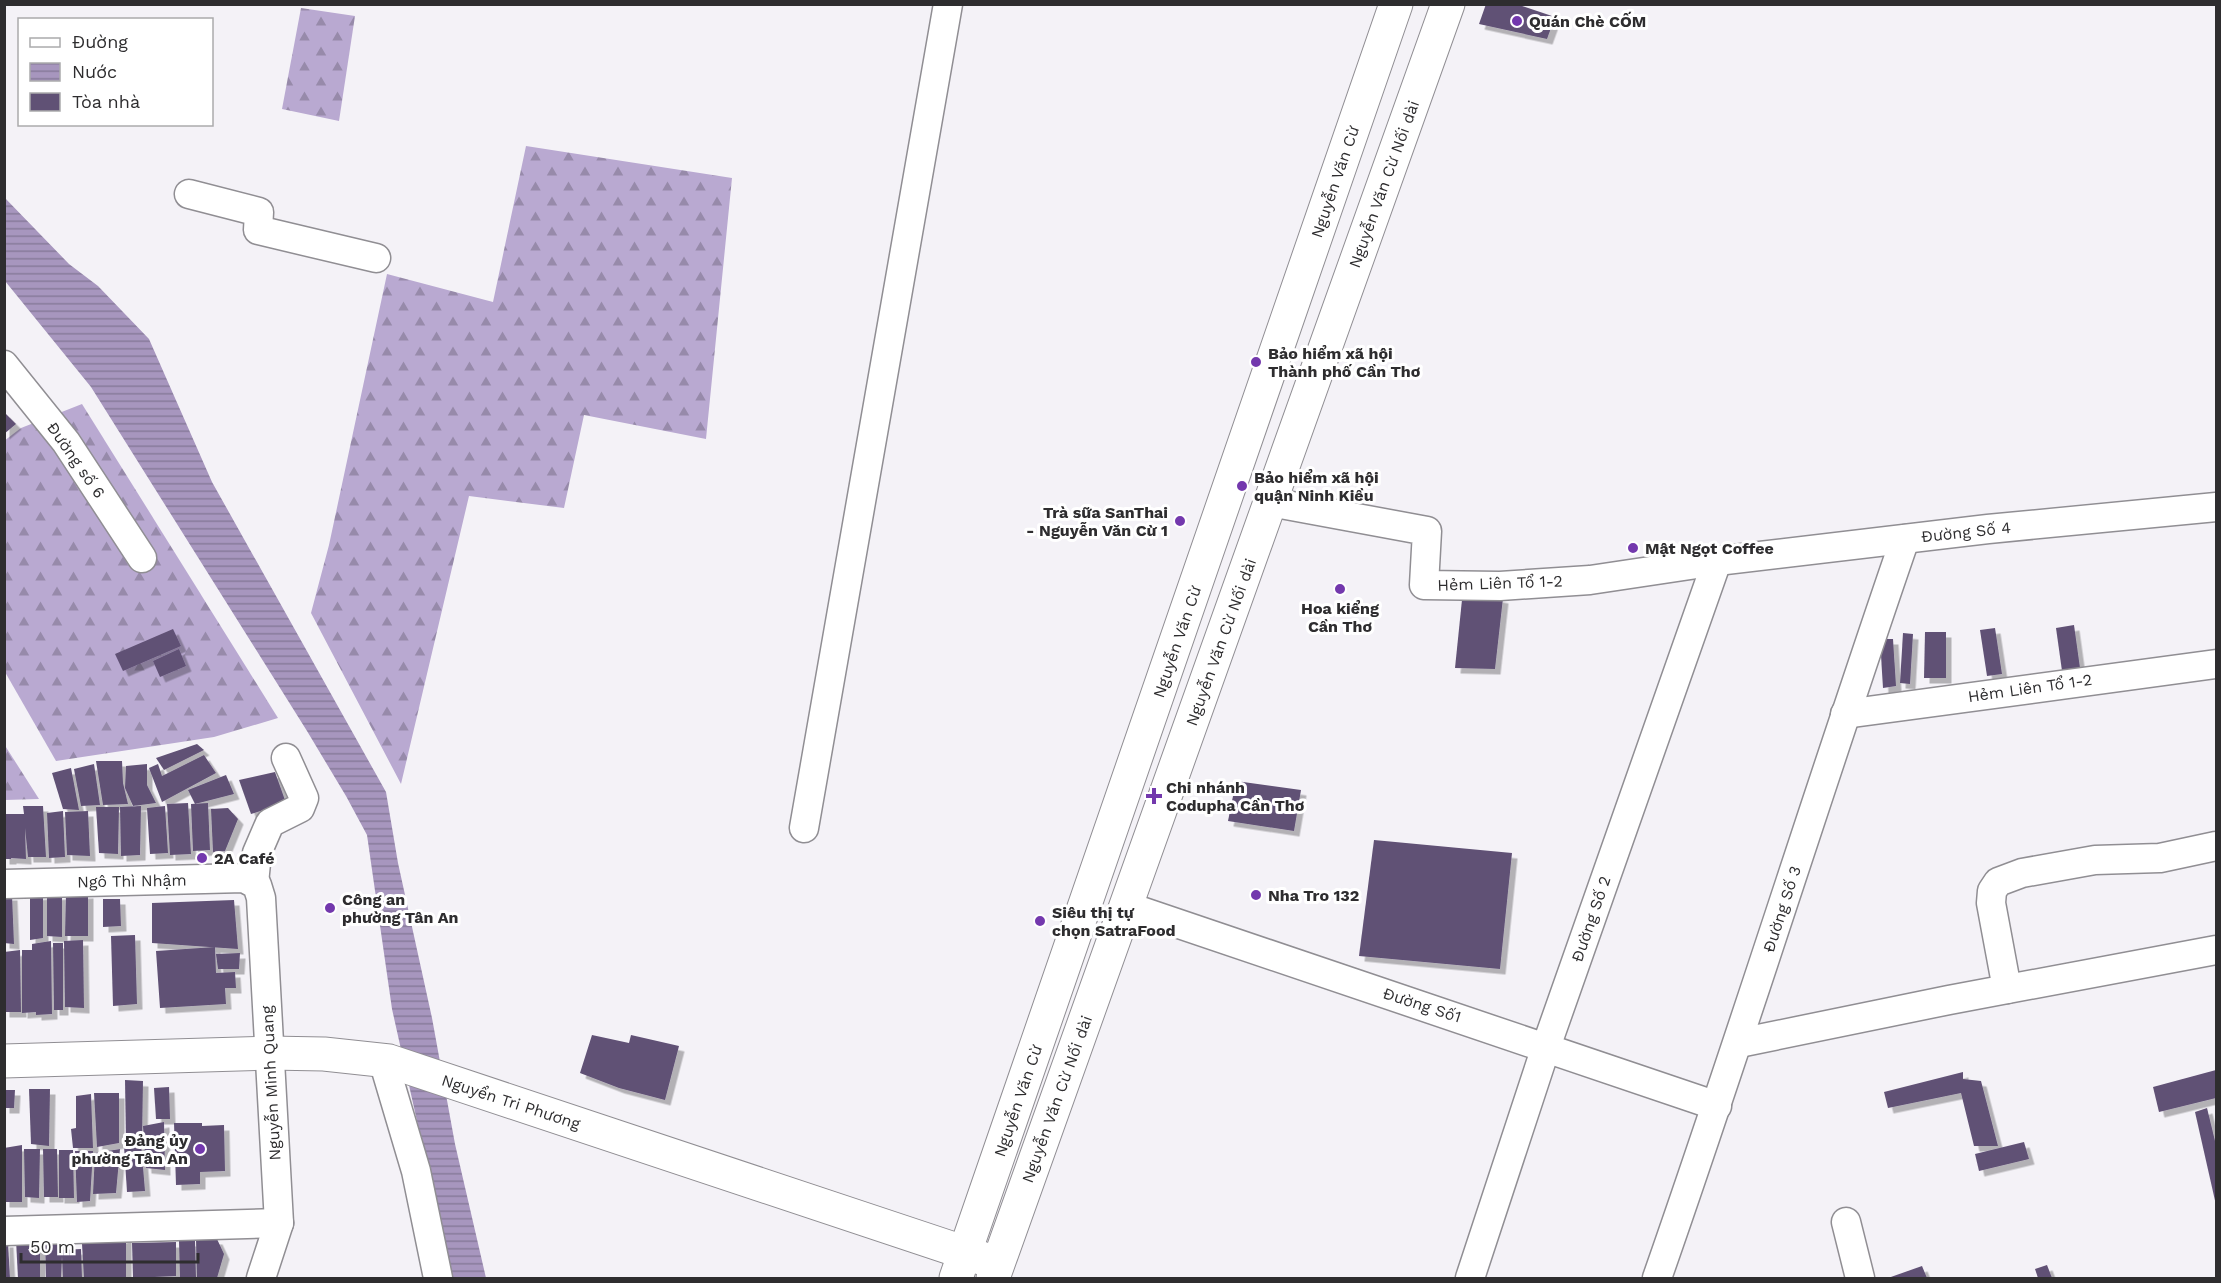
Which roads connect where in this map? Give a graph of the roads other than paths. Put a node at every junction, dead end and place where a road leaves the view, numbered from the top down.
1 (948, 4) edge
2 (1396, 4) edge
3 (1448, 4) edge
4 (1360, 110) junction
5 (1405, 124) junction
6 (189, 194) dead end
7 (376, 258) dead end
8 (4, 365) edge
9 (1270, 502) junction
10 (2217, 507) edge
11 (1905, 539) junction
12 (142, 558) dead end
13 (1717, 561) junction
14 (2217, 664) edge
15 (1845, 714) junction
16 (286, 758) dead end
17 (804, 828) dead end
18 (2217, 846) edge
19 (4, 884) edge
20 (256, 884) junction
21 (1126, 906) junction
22 (2217, 950) edge
23 (2007, 989) junction
24 (1738, 1043) junction
25 (1546, 1047) junction
26 (269, 1053) junction
27 (4, 1061) edge
28 (386, 1061) junction
29 (1717, 1106) junction
30 (1846, 1222) dead end
31 (279, 1223) junction
32 (4, 1231) edge
33 (961, 1265) edge
34 (996, 1271) edge
35 (261, 1278) edge
36 (438, 1278) edge
37 (1470, 1278) edge
38 (1657, 1278) edge
39 (1860, 1278) edge

1 - 17 street
2 - 4 main road, Nguyễn Văn Cừ
3 - 5 main road, Nguyễn Văn Cừ Nối dài
4 - 5 main road
4 - 33 main road, Nguyễn Văn Cừ
5 - 9 main road, Nguyễn Văn Cừ Nối dài
6 - 7 street
8 - 12 street, Đường số 6
9 - 13 street, Hẻm Liên Tổ 1-2
9 - 21 main road, Nguyễn Văn Cừ Nối dài
10 - 11 street, Đường Số 4
11 - 13 street, Đường Số 4
11 - 15 street, Đường Số 3
13 - 25 street, Đường Số 2
14 - 15 street, Hẻm Liên Tổ 1-2
15 - 24 street, Đường Số 3
16 - 20 street, Nguyễn Minh Quang
18 - 23 street
19 - 20 street, Ngô Thì Nhậm
20 - 26 street, Nguyễn Minh Quang
21 - 25 street, Đường Số1
21 - 34 main road, Nguyễn Văn Cừ Nối dài
22 - 23 street
23 - 24 street
24 - 29 street, Đường Số 3
25 - 29 street, Đường Số1
25 - 37 street, Đường Số 2
26 - 27 main road, Nguyển Tri Phương
26 - 28 main road, Nguyển Tri Phương
26 - 31 street, Nguyễn Minh Quang
28 - 33 main road, Nguyển Tri Phương
28 - 36 street
29 - 38 street, Đường Số 3
30 - 39 street
31 - 32 street
31 - 35 street, Nguyễn Minh Quang
33 - 34 main road, Nguyển Tri Phương

